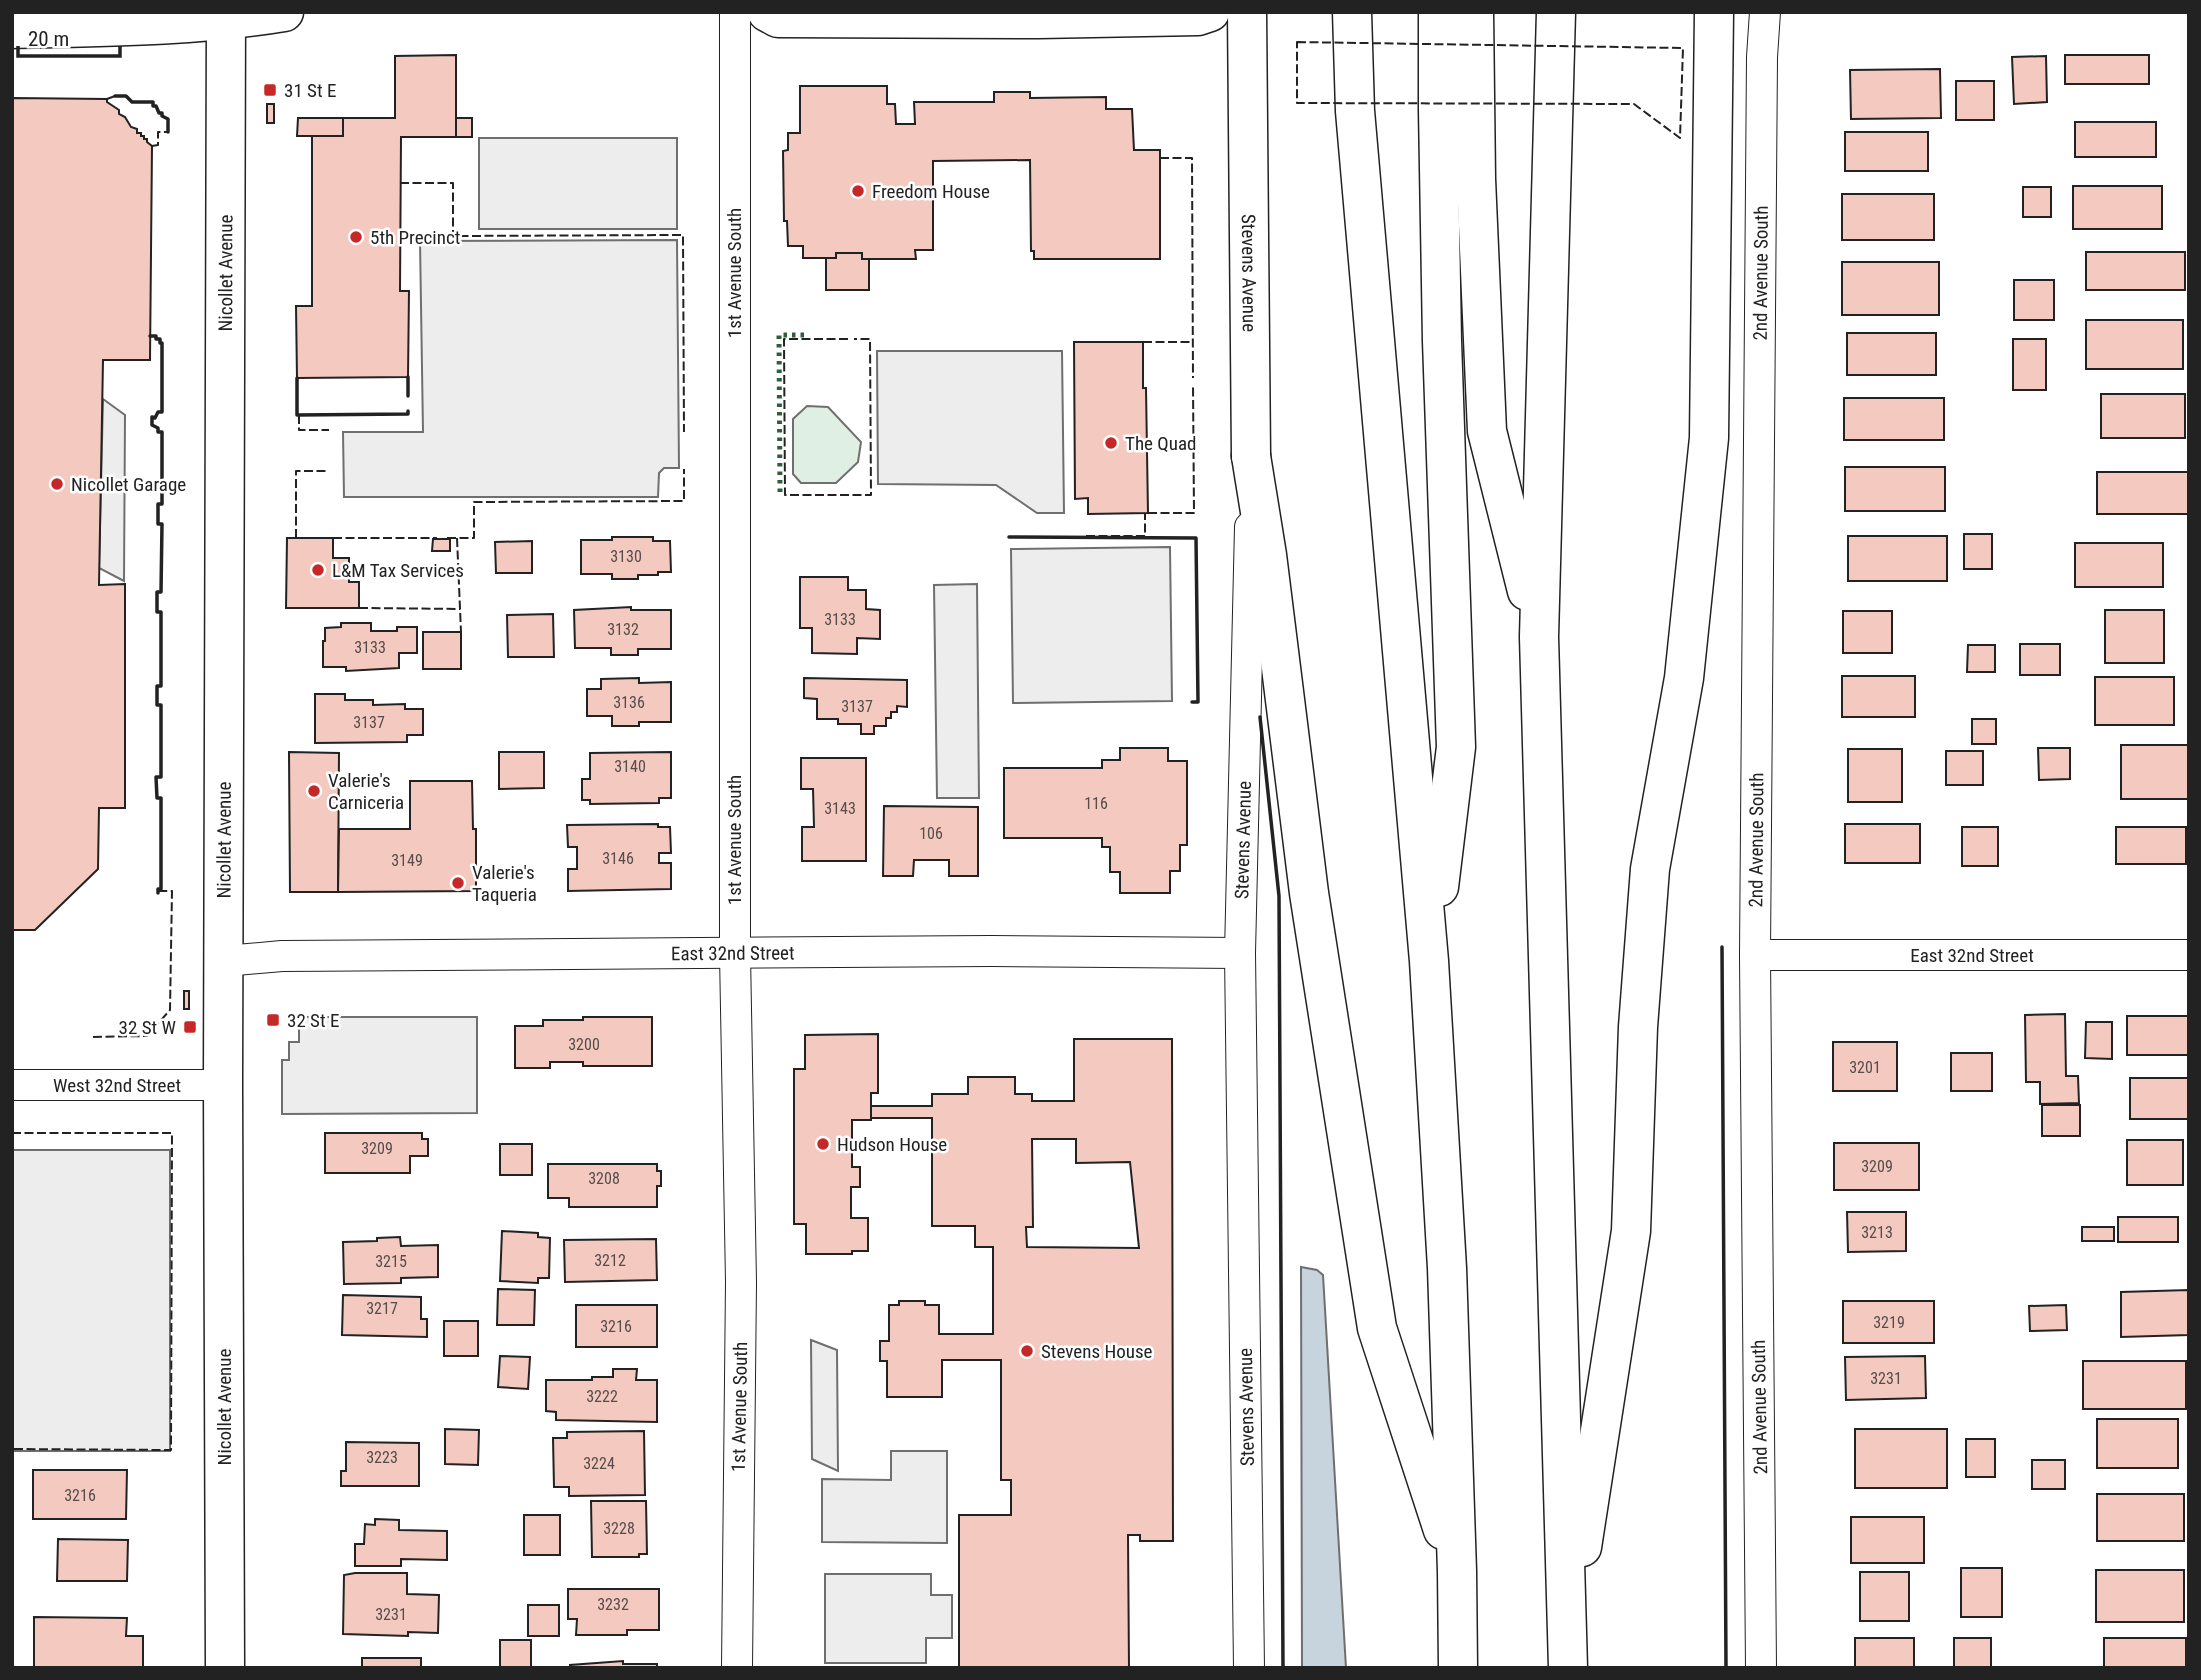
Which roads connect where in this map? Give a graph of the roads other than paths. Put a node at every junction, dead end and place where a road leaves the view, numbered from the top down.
1 (284, 12) edge
2 (735, 12) edge
3 (767, 12) edge
4 (1210, 12) edge
5 (1247, 12) edge
6 (1352, 12) edge
7 (1438, 12) edge
8 (1474, 12) edge
9 (1556, 12) edge
10 (1714, 12) edge
11 (1765, 12) edge
12 (226, 17) edge
13 (12, 29) edge
14 (1456, 110) junction
15 (1251, 456) junction
16 (1539, 637) junction
17 (1240, 953) junction
18 (734, 954) junction
19 (2189, 954) edge
20 (1755, 955) junction
21 (225, 961) junction
22 (1429, 961) junction
23 (12, 1085) edge
24 (223, 1085) junction
25 (1457, 1571) junction
26 (1567, 1655) edge
27 (225, 1668) edge
28 (737, 1668) edge
29 (1249, 1668) edge
30 (1458, 1668) edge
31 (1761, 1668) edge

1 - 12 main road
2 - 18 street, 1st Avenue South
3 - 4 main road
5 - 15 main road, Stevens Avenue
6 - 22 main road
7 - 14 main road
8 - 14 main road
9 - 16 main road
10 - 26 main road
11 - 20 street, 2nd Avenue South
12 - 13 main road
12 - 21 main road, Nicollet Avenue
14 - 16 main road
14 - 22 main road
15 - 17 street, Stevens Avenue
15 - 25 main road
16 - 26 main road
17 - 18 street, East 32nd Street
17 - 29 street, Stevens Avenue
18 - 21 street, East 32nd Street
18 - 28 street, 1st Avenue South
19 - 20 street, East 32nd Street
20 - 31 street, 2nd Avenue South
21 - 24 main road, Nicollet Avenue
22 - 25 main road
23 - 24 street, West 32nd Street
24 - 27 main road, Nicollet Avenue
25 - 30 main road

